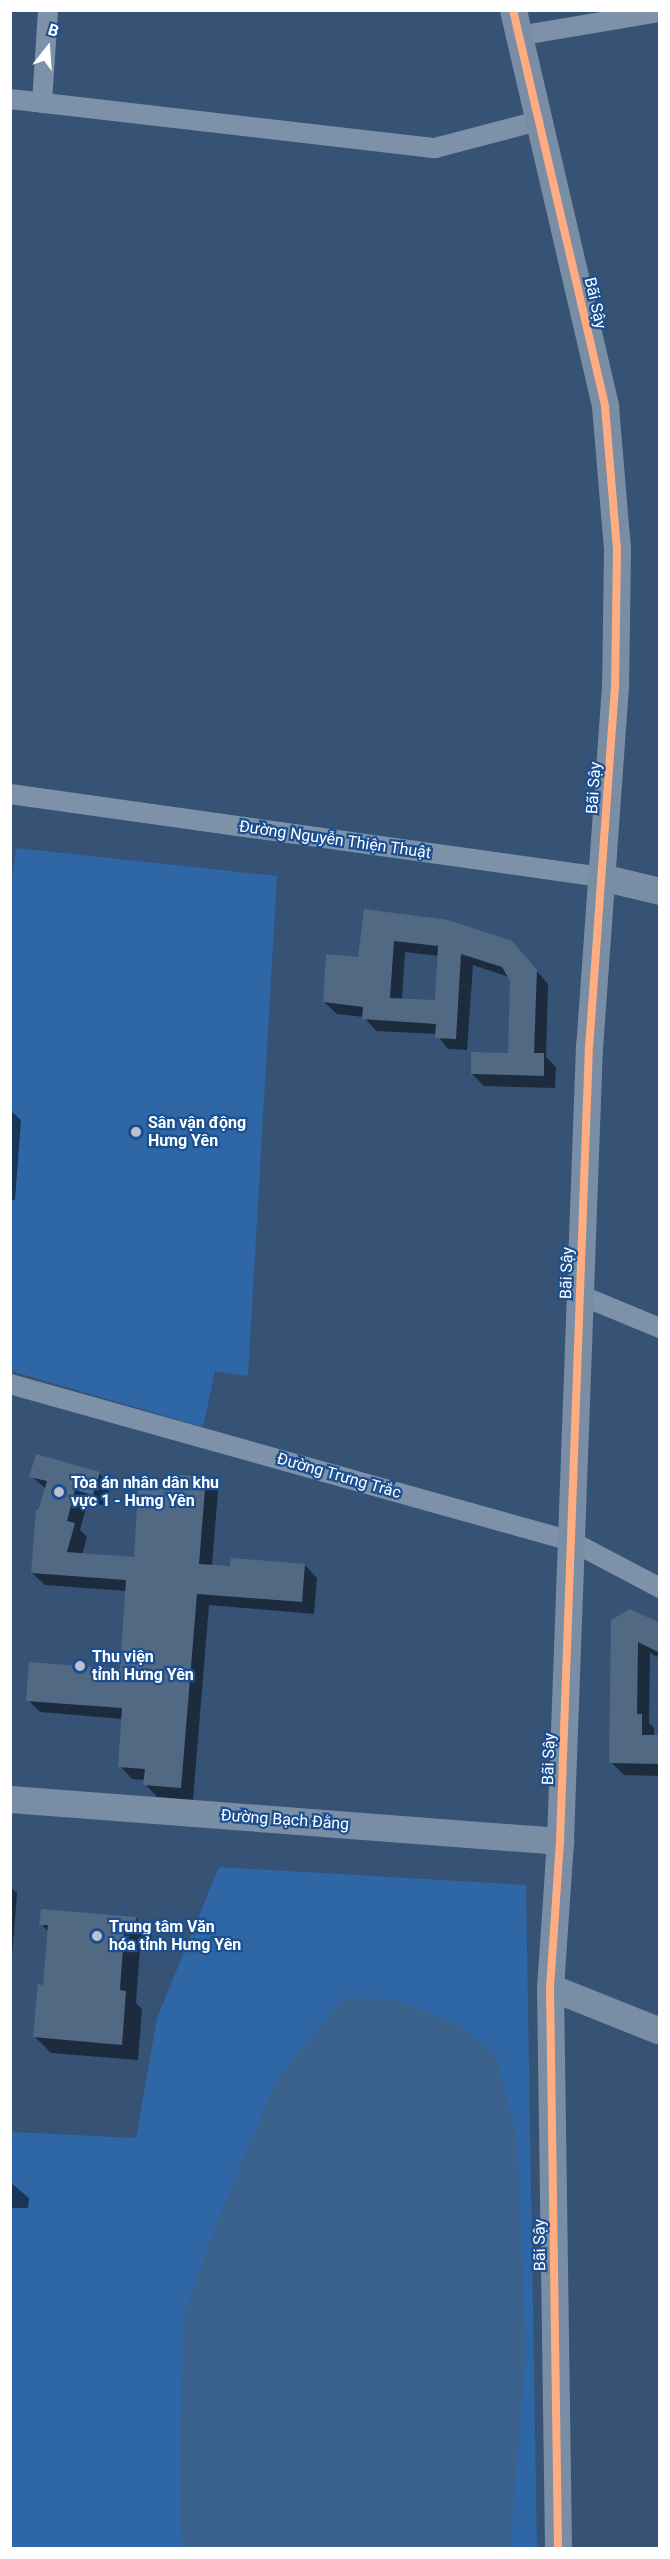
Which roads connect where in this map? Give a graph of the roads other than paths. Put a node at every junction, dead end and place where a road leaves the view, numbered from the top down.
1 (48, 10) edge
2 (660, 12) edge
3 (516, 23) edge
4 (10, 99) edge
5 (42, 103) junction
6 (538, 121) junction
7 (10, 794) edge
8 (601, 877) junction
9 (660, 891) edge
10 (580, 1295) junction
11 (660, 1328) edge
12 (10, 1384) edge
13 (571, 1541) junction
14 (660, 1588) edge
15 (10, 1799) edge
16 (560, 1841) junction
17 (550, 1987) junction
18 (660, 2031) edge
19 (558, 2548) edge

1 - 5 street
2 - 3 street
3 - 6 street, Bãi Sậy
4 - 5 street
5 - 6 street
6 - 8 street, Bãi Sậy
7 - 8 street, Đường Nguyễn Thiện Thuật
8 - 9 street, Đường Nguyễn Thiện Thuật
8 - 10 street, Bãi Sậy
10 - 11 street
10 - 13 street, Bãi Sậy
12 - 13 street, Đường Trưng Trắc
13 - 14 street, Đường Trưng Trắc
13 - 16 street, Bãi Sậy
15 - 16 street, Đường Bạch Đằng
16 - 17 street, Bãi Sậy
17 - 18 street
17 - 19 street, Bãi Sậy

